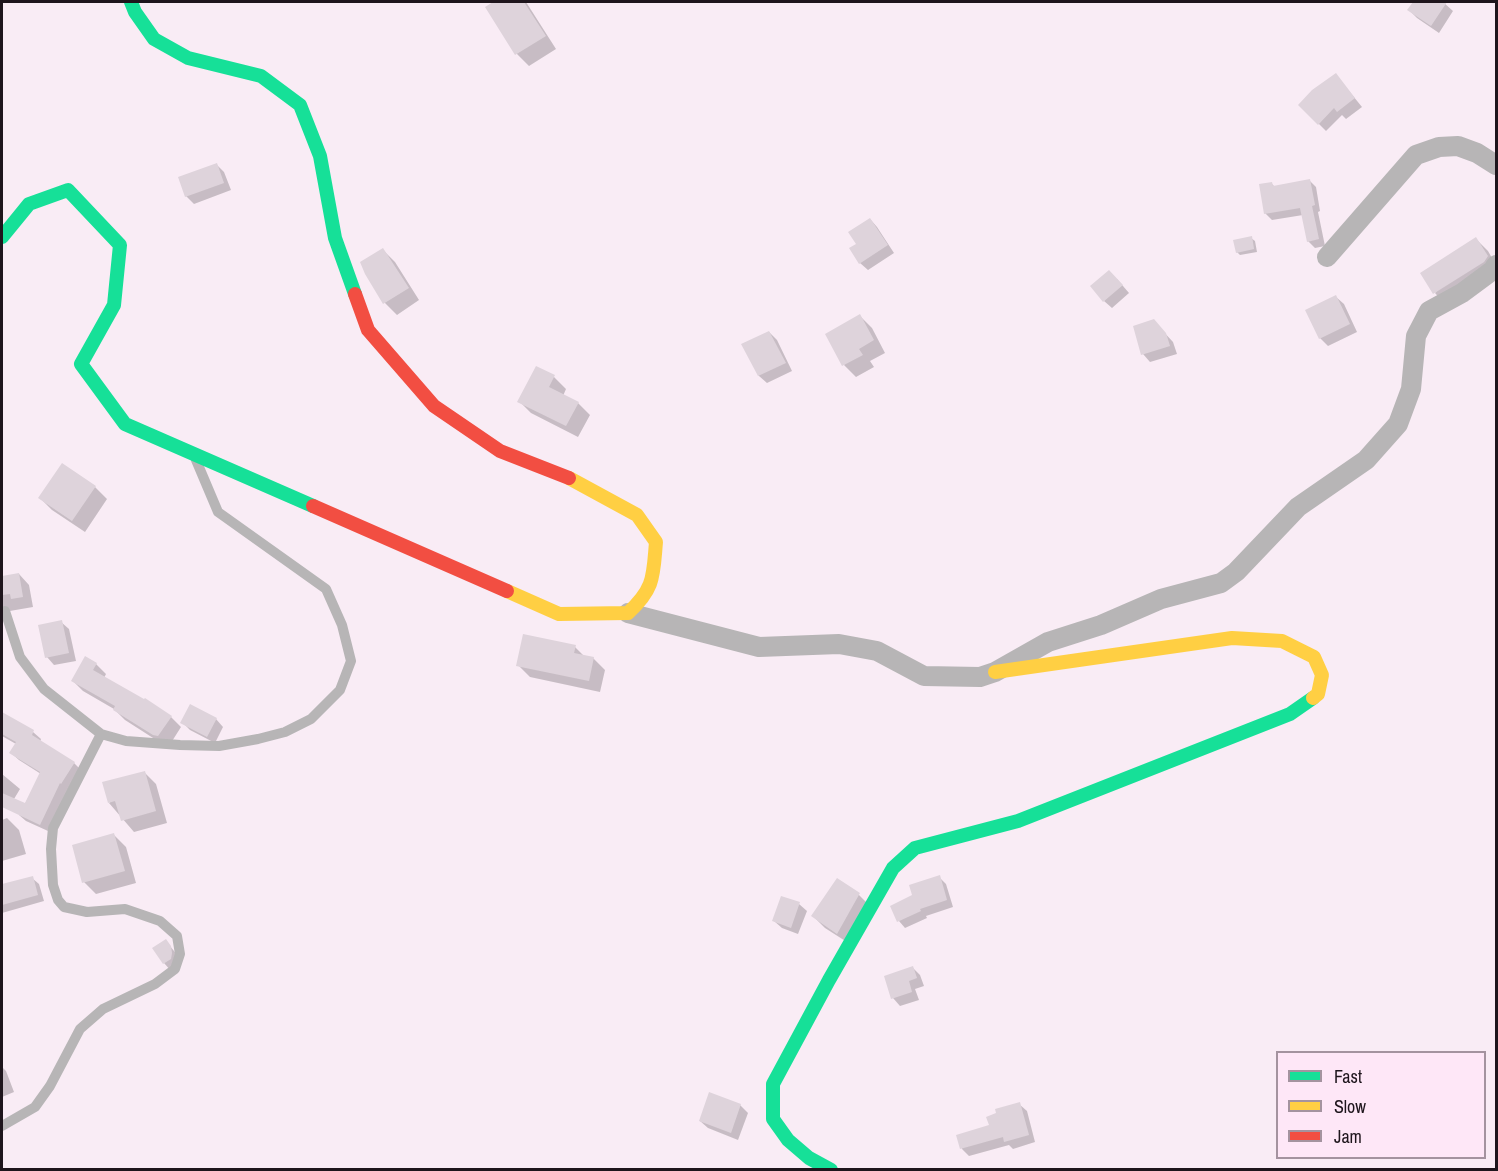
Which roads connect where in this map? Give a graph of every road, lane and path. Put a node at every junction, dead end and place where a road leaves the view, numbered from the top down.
1 (131, 2) edge
2 (1497, 165) edge
3 (2, 237) edge
4 (1327, 257) dead end
5 (1497, 265) edge
6 (194, 454) junction
7 (5, 611) dead end
8 (628, 613) junction
9 (995, 672) junction
10 (101, 734) junction
11 (2, 1126) edge
12 (831, 1170) edge

1 - 8 street
2 - 4 street
3 - 6 street
5 - 9 street
6 - 8 street
6 - 10 lane
7 - 10 lane
8 - 9 street
9 - 12 street
10 - 11 lane

